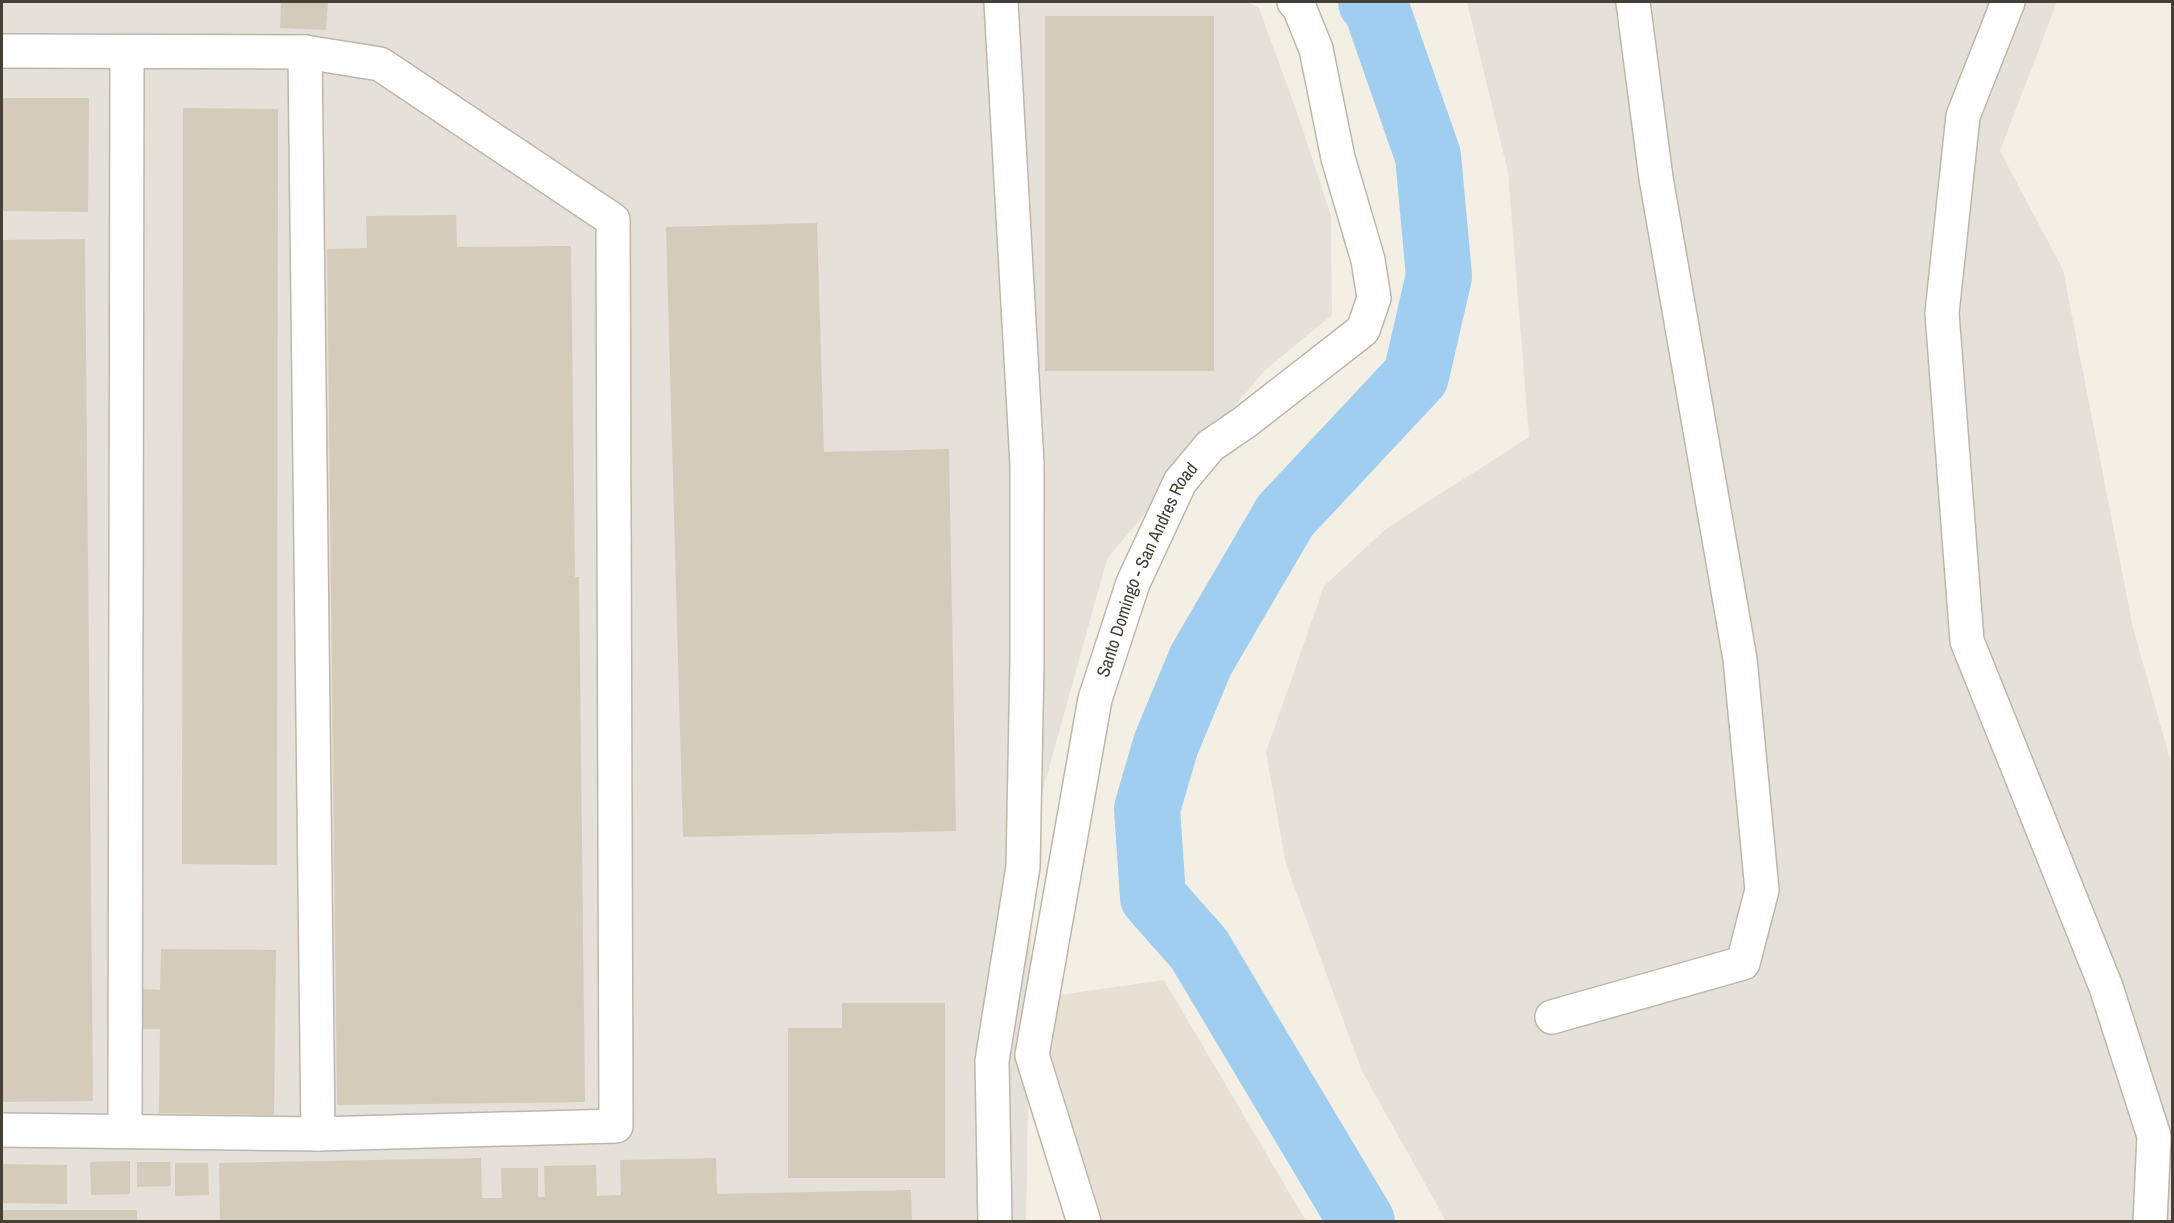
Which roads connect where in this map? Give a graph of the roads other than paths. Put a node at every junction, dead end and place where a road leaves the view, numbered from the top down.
1 (1001, 2) edge
2 (1294, 2) edge
3 (1634, 2) edge
4 (2008, 2) edge
5 (2, 51) edge
6 (127, 52) junction
7 (305, 52) junction
8 (1552, 1017) dead end
9 (2, 1130) edge
10 (124, 1130) junction
11 (318, 1134) junction
12 (995, 1221) edge
13 (1084, 1221) edge
14 (2150, 1221) edge

1 - 12 street
2 - 13 street, Santo Domingo - San Andres Road
3 - 8 street
4 - 14 street
5 - 6 street
6 - 7 street
6 - 10 street
7 - 11 street
7 - 11 street
9 - 10 street
10 - 11 street

